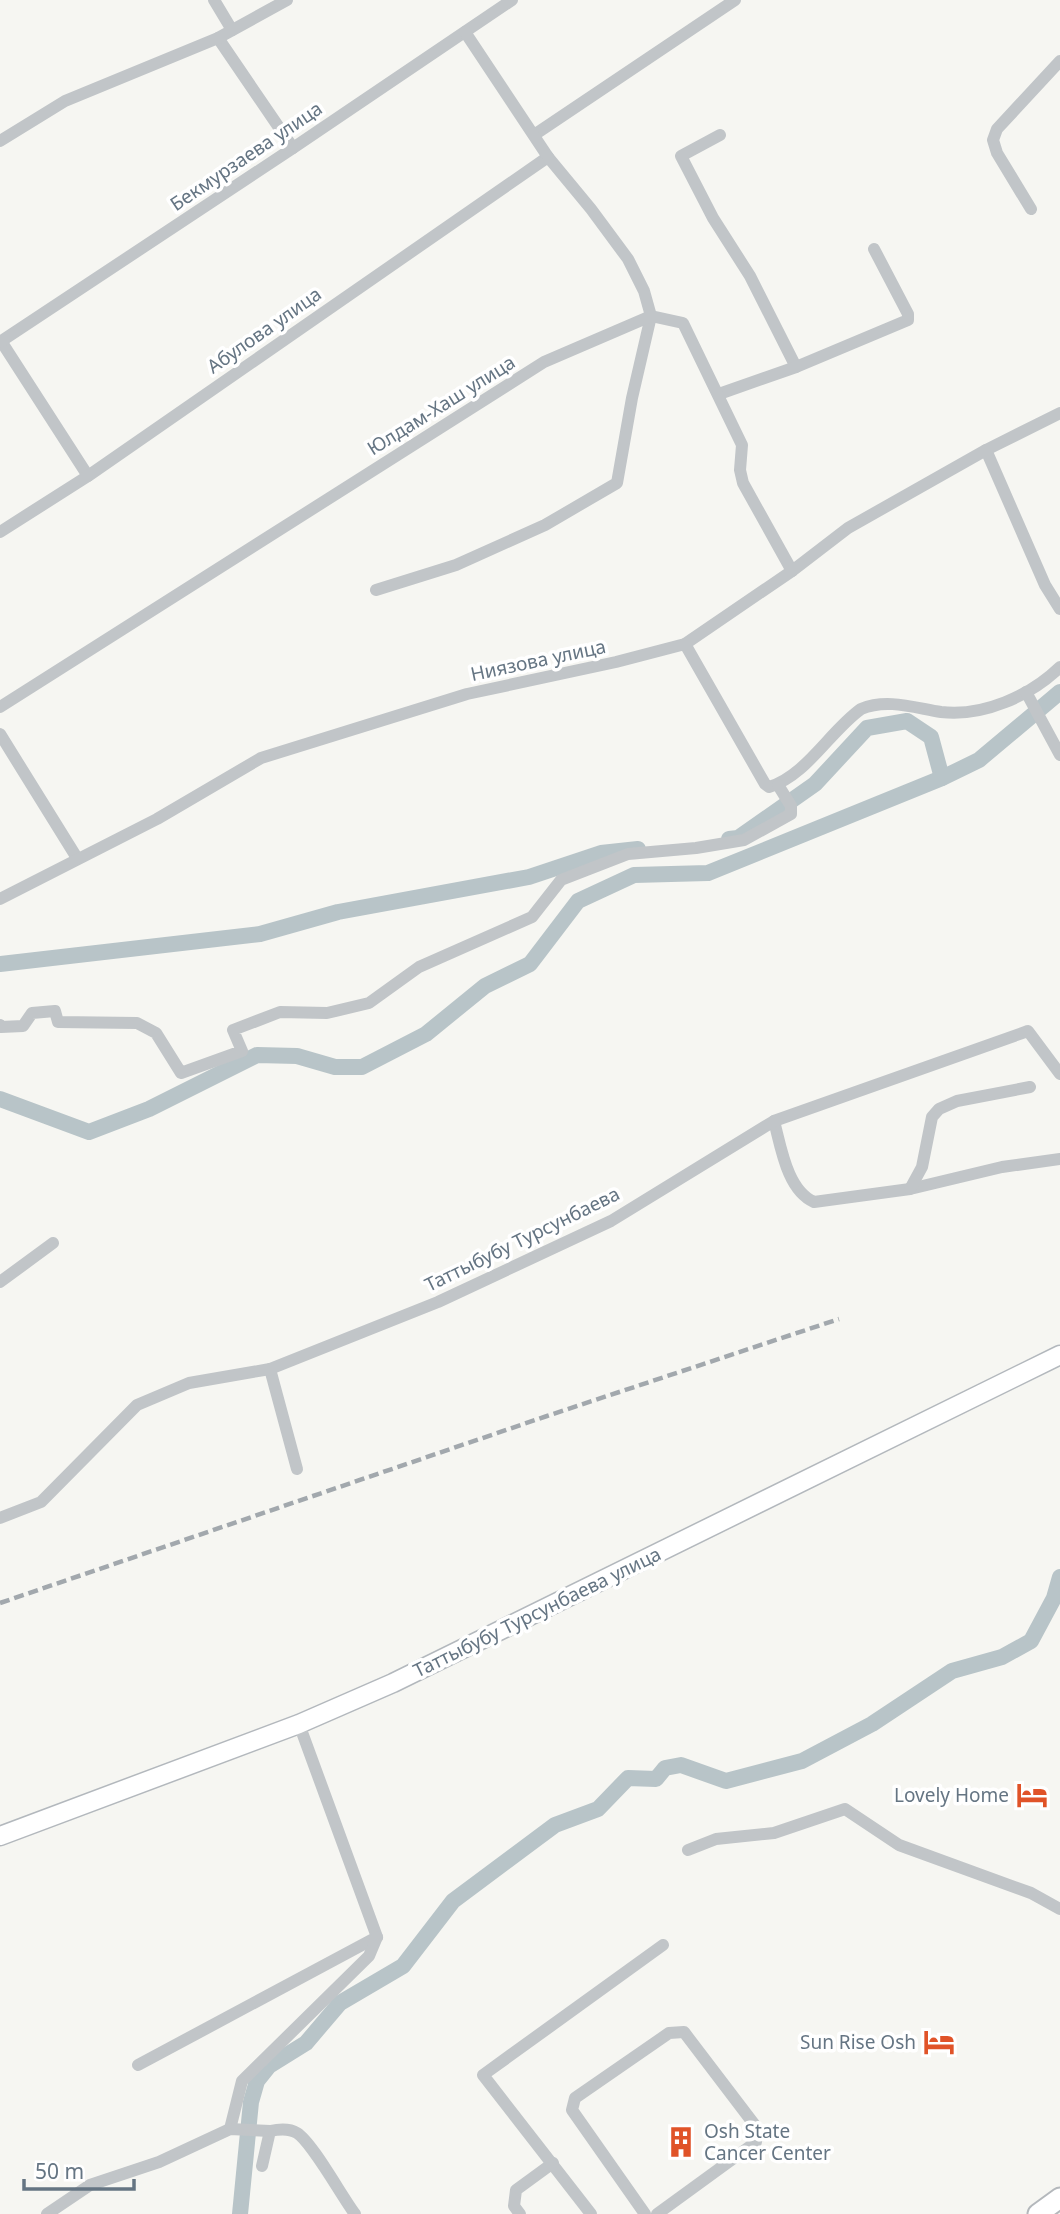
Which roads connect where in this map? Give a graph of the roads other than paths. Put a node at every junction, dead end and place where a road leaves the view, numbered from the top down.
1 (214, 0) edge
2 (287, 0) edge
3 (512, 0) edge
4 (736, 0) edge
5 (232, 30) junction
6 (465, 32) junction
7 (218, 38) junction
8 (1060, 61) edge
9 (534, 135) junction
10 (720, 135) dead end
11 (0, 141) edge
12 (293, 148) junction
13 (548, 157) junction
14 (1031, 209) dead end
15 (874, 249) dead end
16 (651, 316) junction
17 (0, 341) edge
18 (796, 368) junction
19 (719, 394) junction
20 (1060, 413) edge
21 (986, 450) junction
22 (88, 476) junction
23 (0, 532) edge
24 (792, 572) junction
25 (376, 590) dead end
26 (1060, 609) edge
27 (685, 644) junction
28 (1060, 667) edge
29 (1028, 697) junction
30 (0, 707) edge
31 (0, 734) edge
32 (1060, 755) edge
33 (778, 785) junction
34 (77, 858) junction
35 (0, 899) edge
36 (0, 1025) edge
37 (1060, 1074) edge
38 (1030, 1087) dead end
39 (774, 1121) junction
40 (1060, 1159) edge
41 (910, 1189) junction
42 (53, 1242) dead end
43 (0, 1282) edge
44 (1060, 1354) edge
45 (270, 1369) junction
46 (298, 1469) dead end
47 (0, 1518) edge
48 (299, 1724) junction
49 (0, 1836) edge
50 (688, 1850) dead end
51 (1060, 1909) edge
52 (377, 1937) junction
53 (663, 1945) dead end
54 (138, 2064) dead end
55 (234, 2130) junction
56 (264, 2131) junction
57 (553, 2163) junction
58 (262, 2166) dead end
59 (1060, 2198) edge
60 (47, 2214) edge
61 (355, 2214) edge
62 (520, 2214) edge
63 (591, 2214) edge
64 (645, 2214) edge
65 (657, 2214) edge
66 (1038, 2214) edge

1 - 5 street
2 - 5 street
3 - 6 street, Бекмурзаева улица
4 - 9 street
5 - 7 street
6 - 9 street
6 - 12 street, Бекмурзаева улица
7 - 11 street
7 - 12 street
8 - 14 street
9 - 13 street
10 - 18 street
12 - 17 street, Бекмурзаева улица
13 - 16 street
13 - 22 street, Абулова улица
15 - 18 street
16 - 19 street
16 - 25 street
16 - 30 street, Юлдам-Хаш улица
17 - 22 street
18 - 19 street
19 - 24 street
20 - 21 street, Ниязова улица
21 - 24 street, Ниязова улица
21 - 26 street
22 - 23 street, Абулова улица
24 - 27 street, Ниязова улица
27 - 33 street
27 - 34 street, Ниязова улица
28 - 29 street
29 - 32 street
29 - 33 street
31 - 34 street
33 - 36 street
34 - 35 street, Ниязова улица
37 - 39 street, Таттыбубу Турсунбаева
38 - 41 street
39 - 41 street
39 - 45 street, Таттыбубу Турсунбаева
40 - 41 street
42 - 43 street
44 - 48 street, Таттыбубу Турсунбаева улица
45 - 46 street
45 - 47 street, Таттыбубу Турсунбаева
48 - 49 street, Таттыбубу Турсунбаева улица
48 - 52 street
50 - 51 street
52 - 54 street
52 - 55 street
53 - 57 street
55 - 56 street
55 - 60 street
56 - 58 street
56 - 61 street
57 - 62 street
57 - 63 street
59 - 66 main road
64 - 65 street

